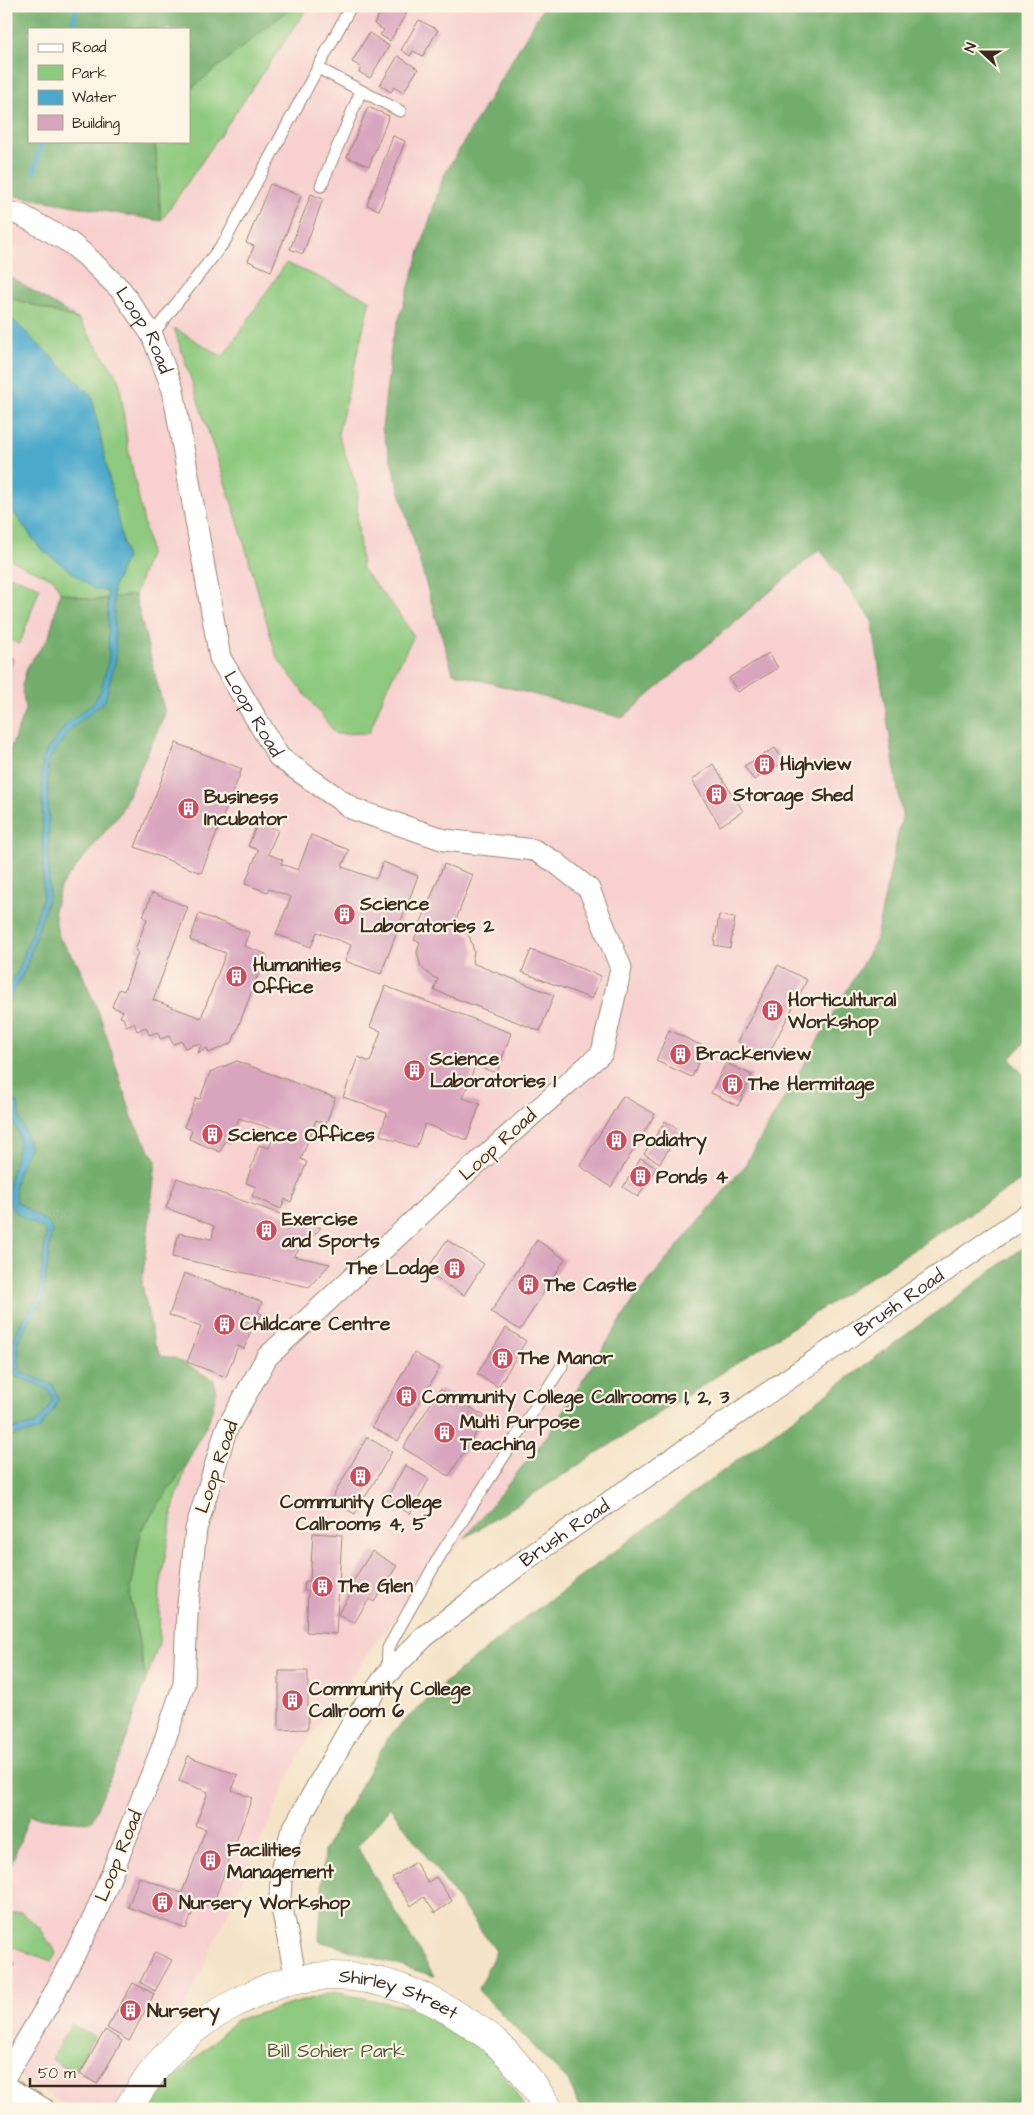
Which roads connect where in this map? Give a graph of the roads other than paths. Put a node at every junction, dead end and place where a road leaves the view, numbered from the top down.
1 (351, 6) edge
2 (318, 68) junction
3 (361, 91) junction
4 (400, 111) dead end
5 (321, 186) dead end
6 (6, 212) edge
7 (152, 335) junction
8 (1028, 1214) edge
9 (562, 1366) dead end
10 (387, 1674) junction
11 (296, 1979) junction
12 (6, 2075) edge
13 (6, 2087) edge
14 (44, 2109) edge
15 (128, 2109) edge
16 (548, 2109) edge

1 - 2 lane
2 - 3 lane
2 - 7 lane
3 - 4 lane
3 - 5 lane
6 - 7 street, Loop Road
7 - 12 street, Loop Road
8 - 10 street, Brush Road
9 - 10 lane
10 - 11 street, Brush Road
11 - 15 street, Shirley Street
11 - 16 street, Shirley Street
13 - 14 street

